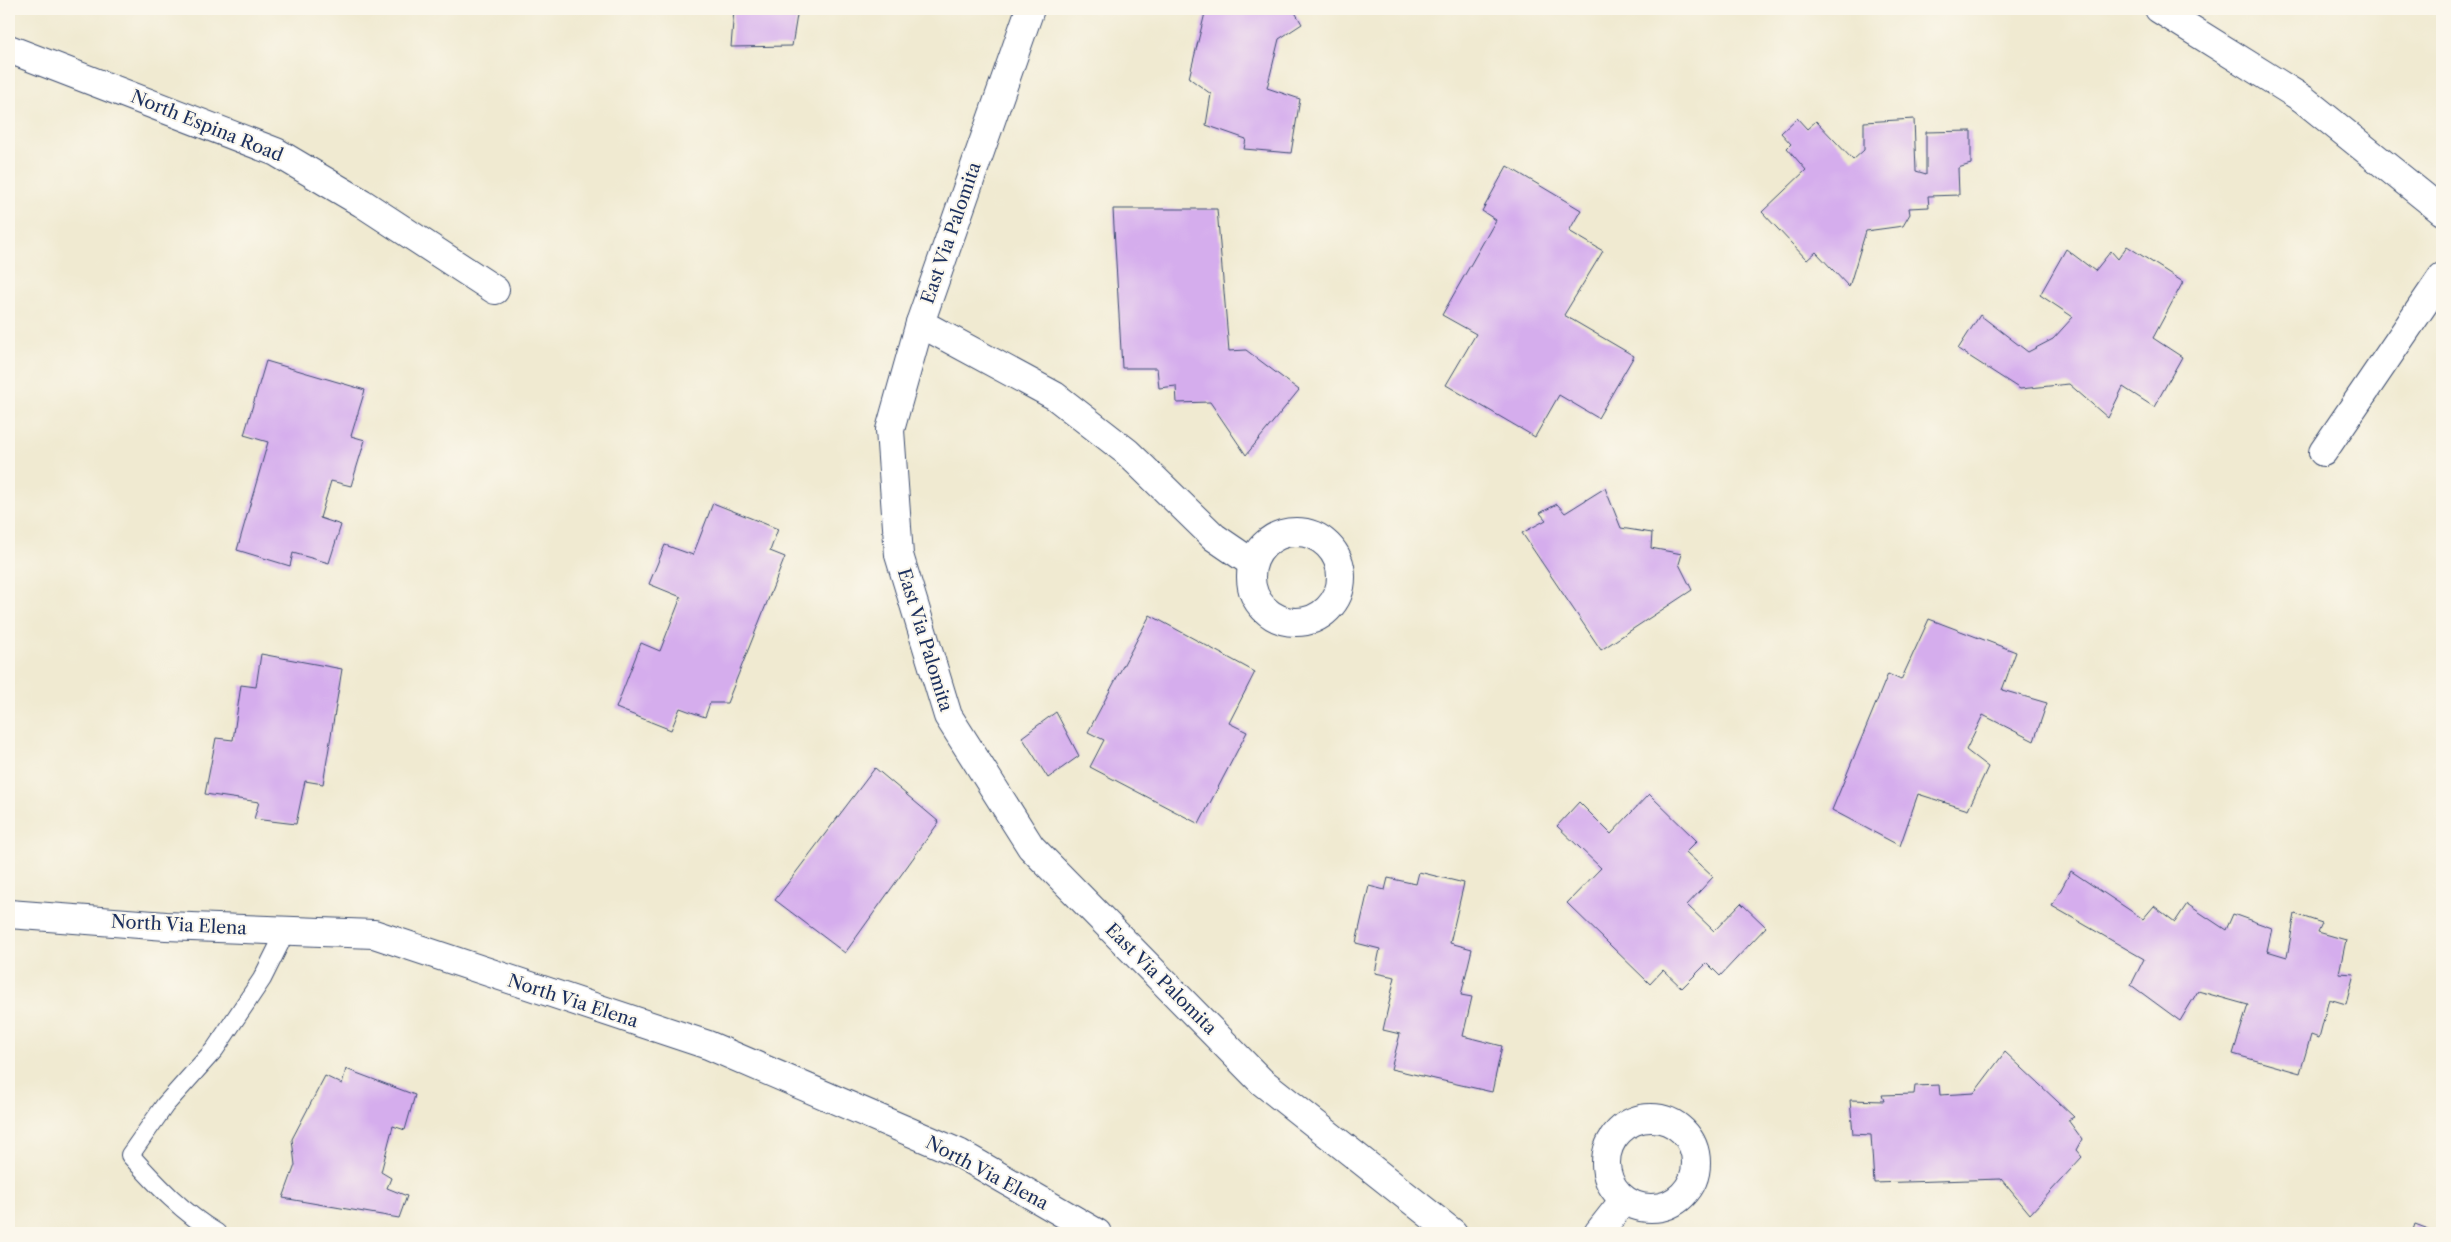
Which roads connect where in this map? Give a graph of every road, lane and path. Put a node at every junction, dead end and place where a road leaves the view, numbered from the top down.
1 (1030, 9) edge
2 (2159, 9) edge
3 (9, 49) edge
4 (2442, 211) edge
5 (2442, 277) edge
6 (495, 290) dead end
7 (920, 323) junction
8 (2323, 452) dead end
9 (1252, 564) dead end
10 (9, 914) edge
11 (286, 931) junction
12 (1624, 1200) dead end
13 (217, 1233) edge
14 (1097, 1233) edge
15 (1453, 1233) edge
16 (1598, 1233) edge

1 - 7 street, East Via Palomita
2 - 4 street
3 - 6 street, North Espina Road
5 - 8 street
7 - 9 street
7 - 15 street, East Via Palomita
10 - 11 street, North Via Elena
11 - 13 lane
11 - 14 street, North Via Elena
12 - 16 street

